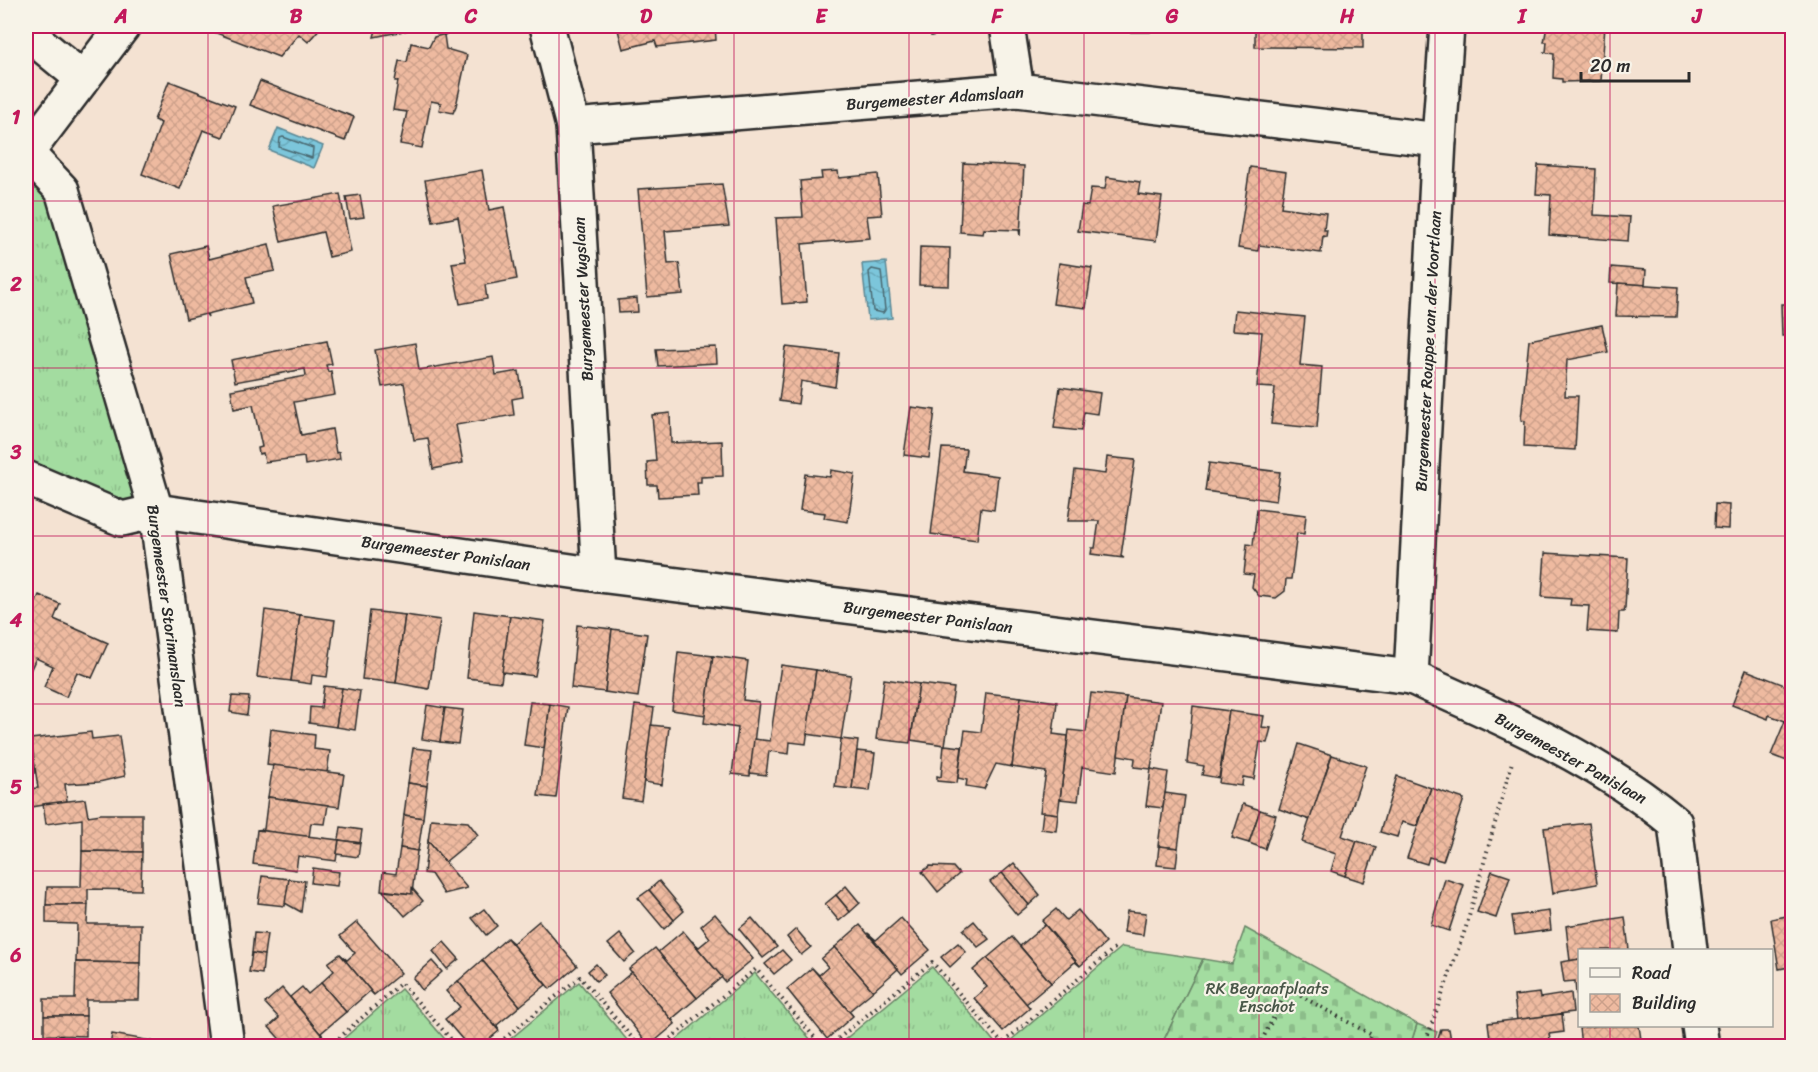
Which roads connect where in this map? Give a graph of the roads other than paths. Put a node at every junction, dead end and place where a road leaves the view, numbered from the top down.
1 (123, 26) edge
2 (547, 26) edge
3 (1007, 26) edge
4 (1448, 26) edge
5 (26, 32) edge
6 (83, 79) junction
7 (1017, 90) junction
8 (573, 126) junction
9 (1439, 140) junction
10 (26, 154) edge
11 (26, 478) edge
12 (156, 511) junction
13 (599, 575) junction
14 (1411, 677) junction
15 (1690, 949) edge
16 (1699, 1027) edge
17 (226, 1047) edge
18 (1702, 1047) edge

1 - 6 street
2 - 8 street, Burgemeester Vugslaan
3 - 7 street
4 - 9 street, Burgemeester Rouppe van der Voortlaan
5 - 6 street
6 - 10 street
7 - 8 street, Burgemeester Adamslaan
7 - 9 street, Burgemeester Adamslaan
8 - 13 street, Burgemeester Vugslaan
9 - 14 street, Burgemeester Rouppe van der Voortlaan
10 - 12 street, Burgemeester Storimanslaan
11 - 12 street, Burgemeester Panislaan
12 - 13 street, Burgemeester Panislaan
12 - 17 street, Burgemeester Storimanslaan
13 - 14 street, Burgemeester Panislaan
14 - 15 street, Burgemeester Panislaan
16 - 18 street

